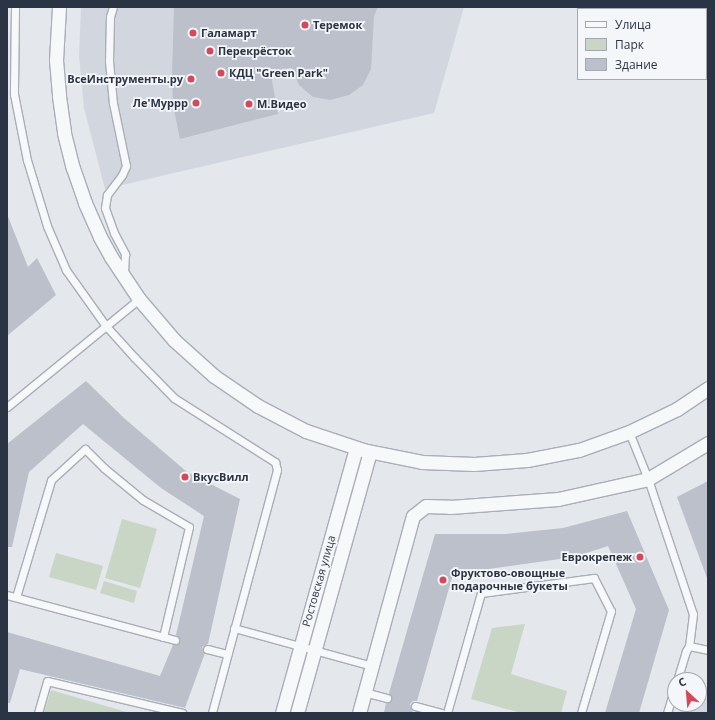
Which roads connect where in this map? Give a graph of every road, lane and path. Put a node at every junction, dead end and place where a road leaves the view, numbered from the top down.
1 (15, 7) edge
2 (59, 7) edge
3 (113, 7) edge
4 (123, 276) junction
5 (139, 299) junction
6 (106, 326) junction
7 (708, 388) edge
8 (7, 407) edge
9 (629, 432) junction
10 (708, 443) edge
11 (356, 448) junction
12 (370, 452) junction
13 (648, 478) junction
14 (7, 595) edge
15 (16, 597) junction
16 (234, 628) junction
17 (163, 637) junction
18 (175, 640) dead end
19 (301, 646) junction
20 (690, 646) junction
21 (207, 649) dead end
22 (315, 650) junction
23 (708, 650) edge
24 (227, 654) junction
25 (372, 666) junction
26 (679, 672) edge
27 (364, 692) junction
28 (388, 698) dead end
29 (415, 706) dead end
30 (38, 713) edge
31 (182, 713) edge
32 (212, 713) edge
33 (282, 713) edge
34 (297, 713) edge
35 (359, 713) edge
36 (441, 713) edge
37 (447, 713) edge
38 (581, 713) edge

1 - 6 lane
2 - 4 street
3 - 4 lane
4 - 5 street
5 - 6 lane
5 - 11 street
6 - 8 lane
6 - 16 lane
7 - 9 street
9 - 12 street
9 - 13 lane
10 - 13 street
11 - 12 street
11 - 19 street, Ростовская улица
12 - 22 street, Ростовская улица
13 - 20 lane
13 - 25 street
14 - 15 lane
15 - 17 lane
15 - 17 lane
16 - 19 lane
16 - 24 lane
17 - 18 lane
19 - 22 lane
19 - 33 street, Ростовская улица
20 - 23 lane
20 - 26 lane
21 - 24 lane
22 - 25 lane
22 - 34 street, Ростовская улица
24 - 32 lane
25 - 27 street
27 - 28 lane
27 - 35 street
29 - 36 lane
30 - 31 lane
37 - 38 lane

